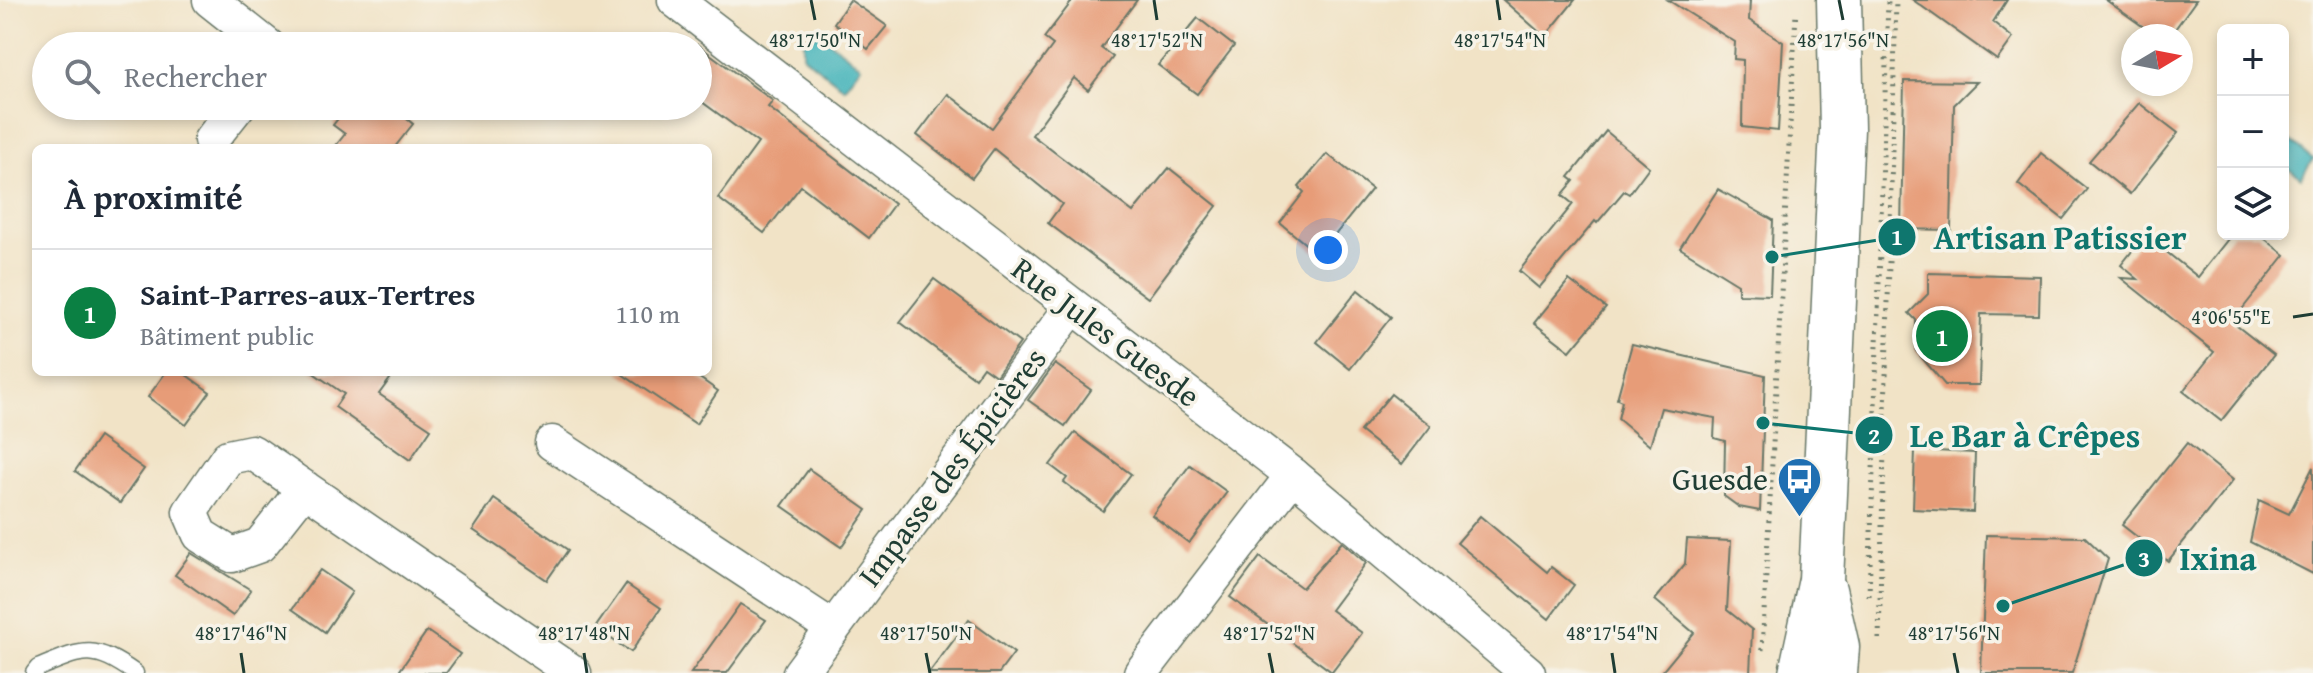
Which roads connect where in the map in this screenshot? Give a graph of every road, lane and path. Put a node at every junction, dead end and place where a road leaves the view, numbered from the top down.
1 (210, 0) edge
2 (675, 0) edge
3 (1797, 0) edge
4 (1839, 0) edge
5 (1888, 0) edge
6 (1896, 0) edge
7 (250, 32) edge
8 (227, 120) edge
9 (211, 140) dead end
10 (1072, 307) junction
11 (552, 443) dead end
12 (1293, 475) junction
13 (305, 488) dead end
14 (1821, 580) junction
15 (1869, 612) dead end
16 (833, 628) junction
17 (1879, 643) dead end
18 (1762, 657) dead end
19 (34, 673) edge
20 (135, 673) edge
21 (574, 673) edge
22 (800, 673) edge
23 (1141, 673) edge
24 (1528, 673) edge
25 (1801, 673) edge
26 (1835, 673) edge

1 - 7 street
2 - 10 street, Rue Jules Guesde
3 - 18 path
4 - 14 main road
5 - 15 path
6 - 17 path
8 - 9 street
10 - 12 street, Rue Jules Guesde
10 - 16 street, Impasse des Épicières
11 - 16 street
12 - 23 street
12 - 24 street, Rue Jules Guesde
13 - 21 street
14 - 25 main road
14 - 26 main road
16 - 22 street, Impasse des Épicières
19 - 20 lane

